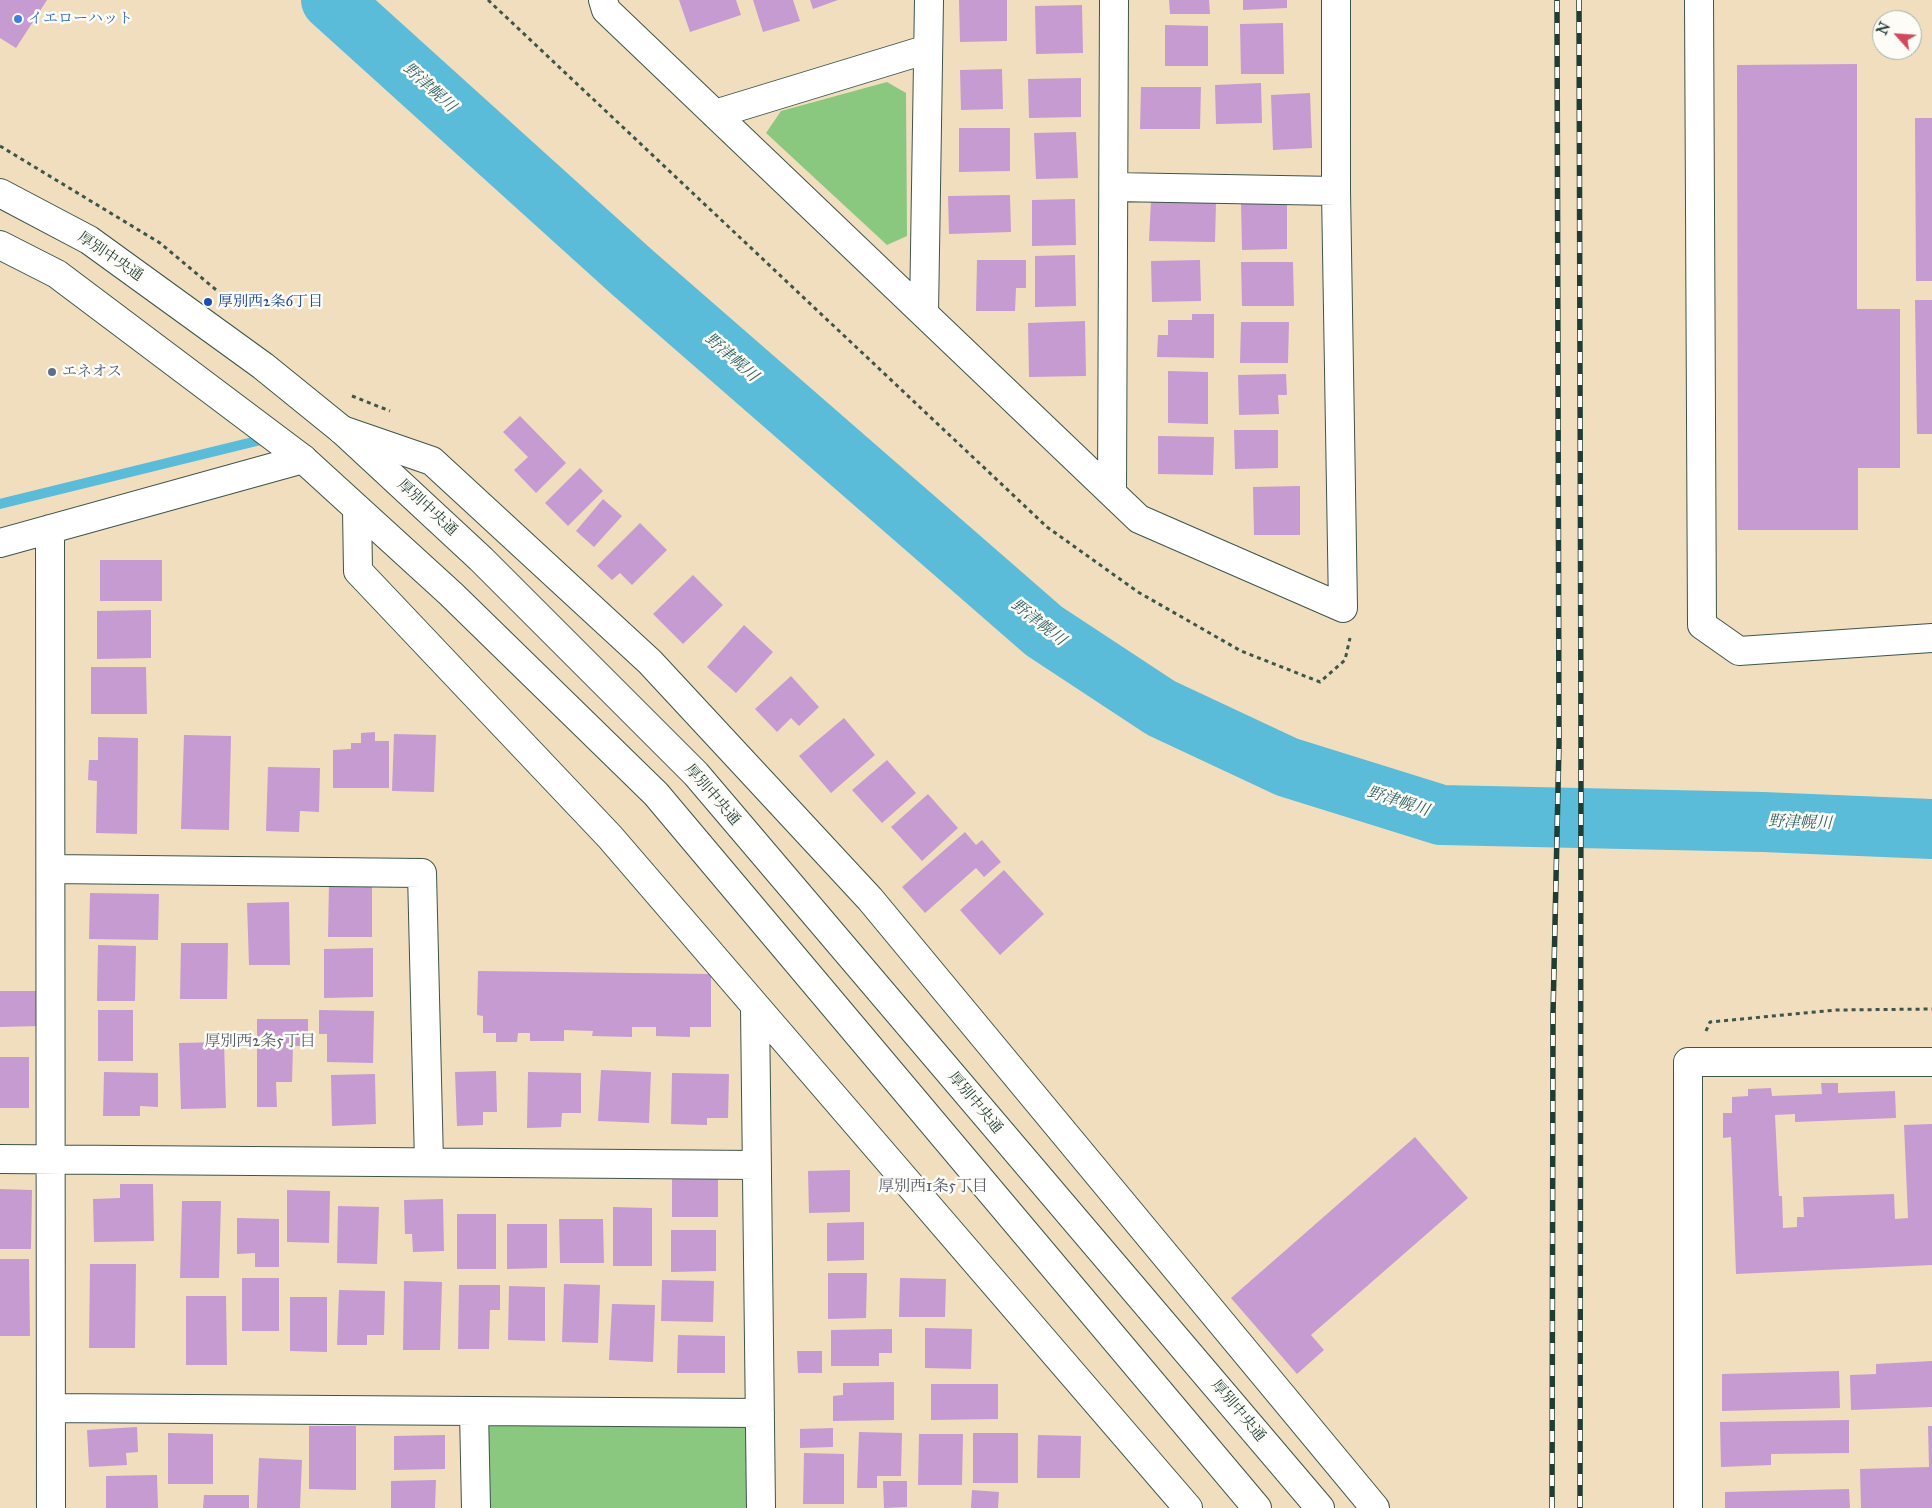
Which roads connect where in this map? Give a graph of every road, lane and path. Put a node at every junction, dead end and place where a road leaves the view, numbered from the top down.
1 (488, 0) edge
2 (603, 0) edge
3 (929, 0) edge
4 (1114, 0) edge
5 (1336, 0) edge
6 (1699, 0) edge
7 (928, 49) junction
8 (715, 114) junction
9 (1114, 187) junction
10 (1336, 191) junction
11 (0, 193) edge
12 (0, 245) edge
13 (924, 313) junction
14 (342, 430) junction
15 (303, 459) junction
16 (1112, 493) junction
17 (357, 508) junction
18 (50, 529) junction
19 (0, 543) edge
20 (1343, 608) junction
21 (1932, 638) edge
22 (51, 869) junction
23 (755, 1008) junction
24 (1932, 1009) edge
25 (1688, 1062) junction
26 (1932, 1062) edge
27 (0, 1159) edge
28 (51, 1159) junction
29 (429, 1162) junction
30 (757, 1165) junction
31 (51, 1408) junction
32 (474, 1411) junction
33 (760, 1413) junction
34 (51, 1508) edge
35 (476, 1508) edge
36 (761, 1508) edge
37 (1188, 1508) edge
38 (1257, 1508) edge
39 (1320, 1508) edge
40 (1375, 1508) edge
41 (1688, 1508) edge

1 - 20 path
2 - 8 street
3 - 7 street
4 - 9 street
5 - 10 street
6 - 21 street
7 - 8 street
7 - 13 street
8 - 13 street
9 - 10 street
9 - 16 street
10 - 20 street
11 - 14 street, 厚別中央通
12 - 15 street
13 - 16 street
14 - 39 street, 厚別中央通
14 - 40 street
15 - 17 street
15 - 18 street
16 - 20 street
17 - 23 street
17 - 38 street
18 - 19 street
18 - 22 street
22 - 28 street
22 - 29 street
23 - 30 street
23 - 37 street
24 - 25 path
25 - 26 street
25 - 41 street
27 - 28 street
28 - 29 street
28 - 31 street
29 - 30 street
30 - 33 street
31 - 32 street
31 - 34 street
32 - 33 street
32 - 35 street
33 - 36 street

